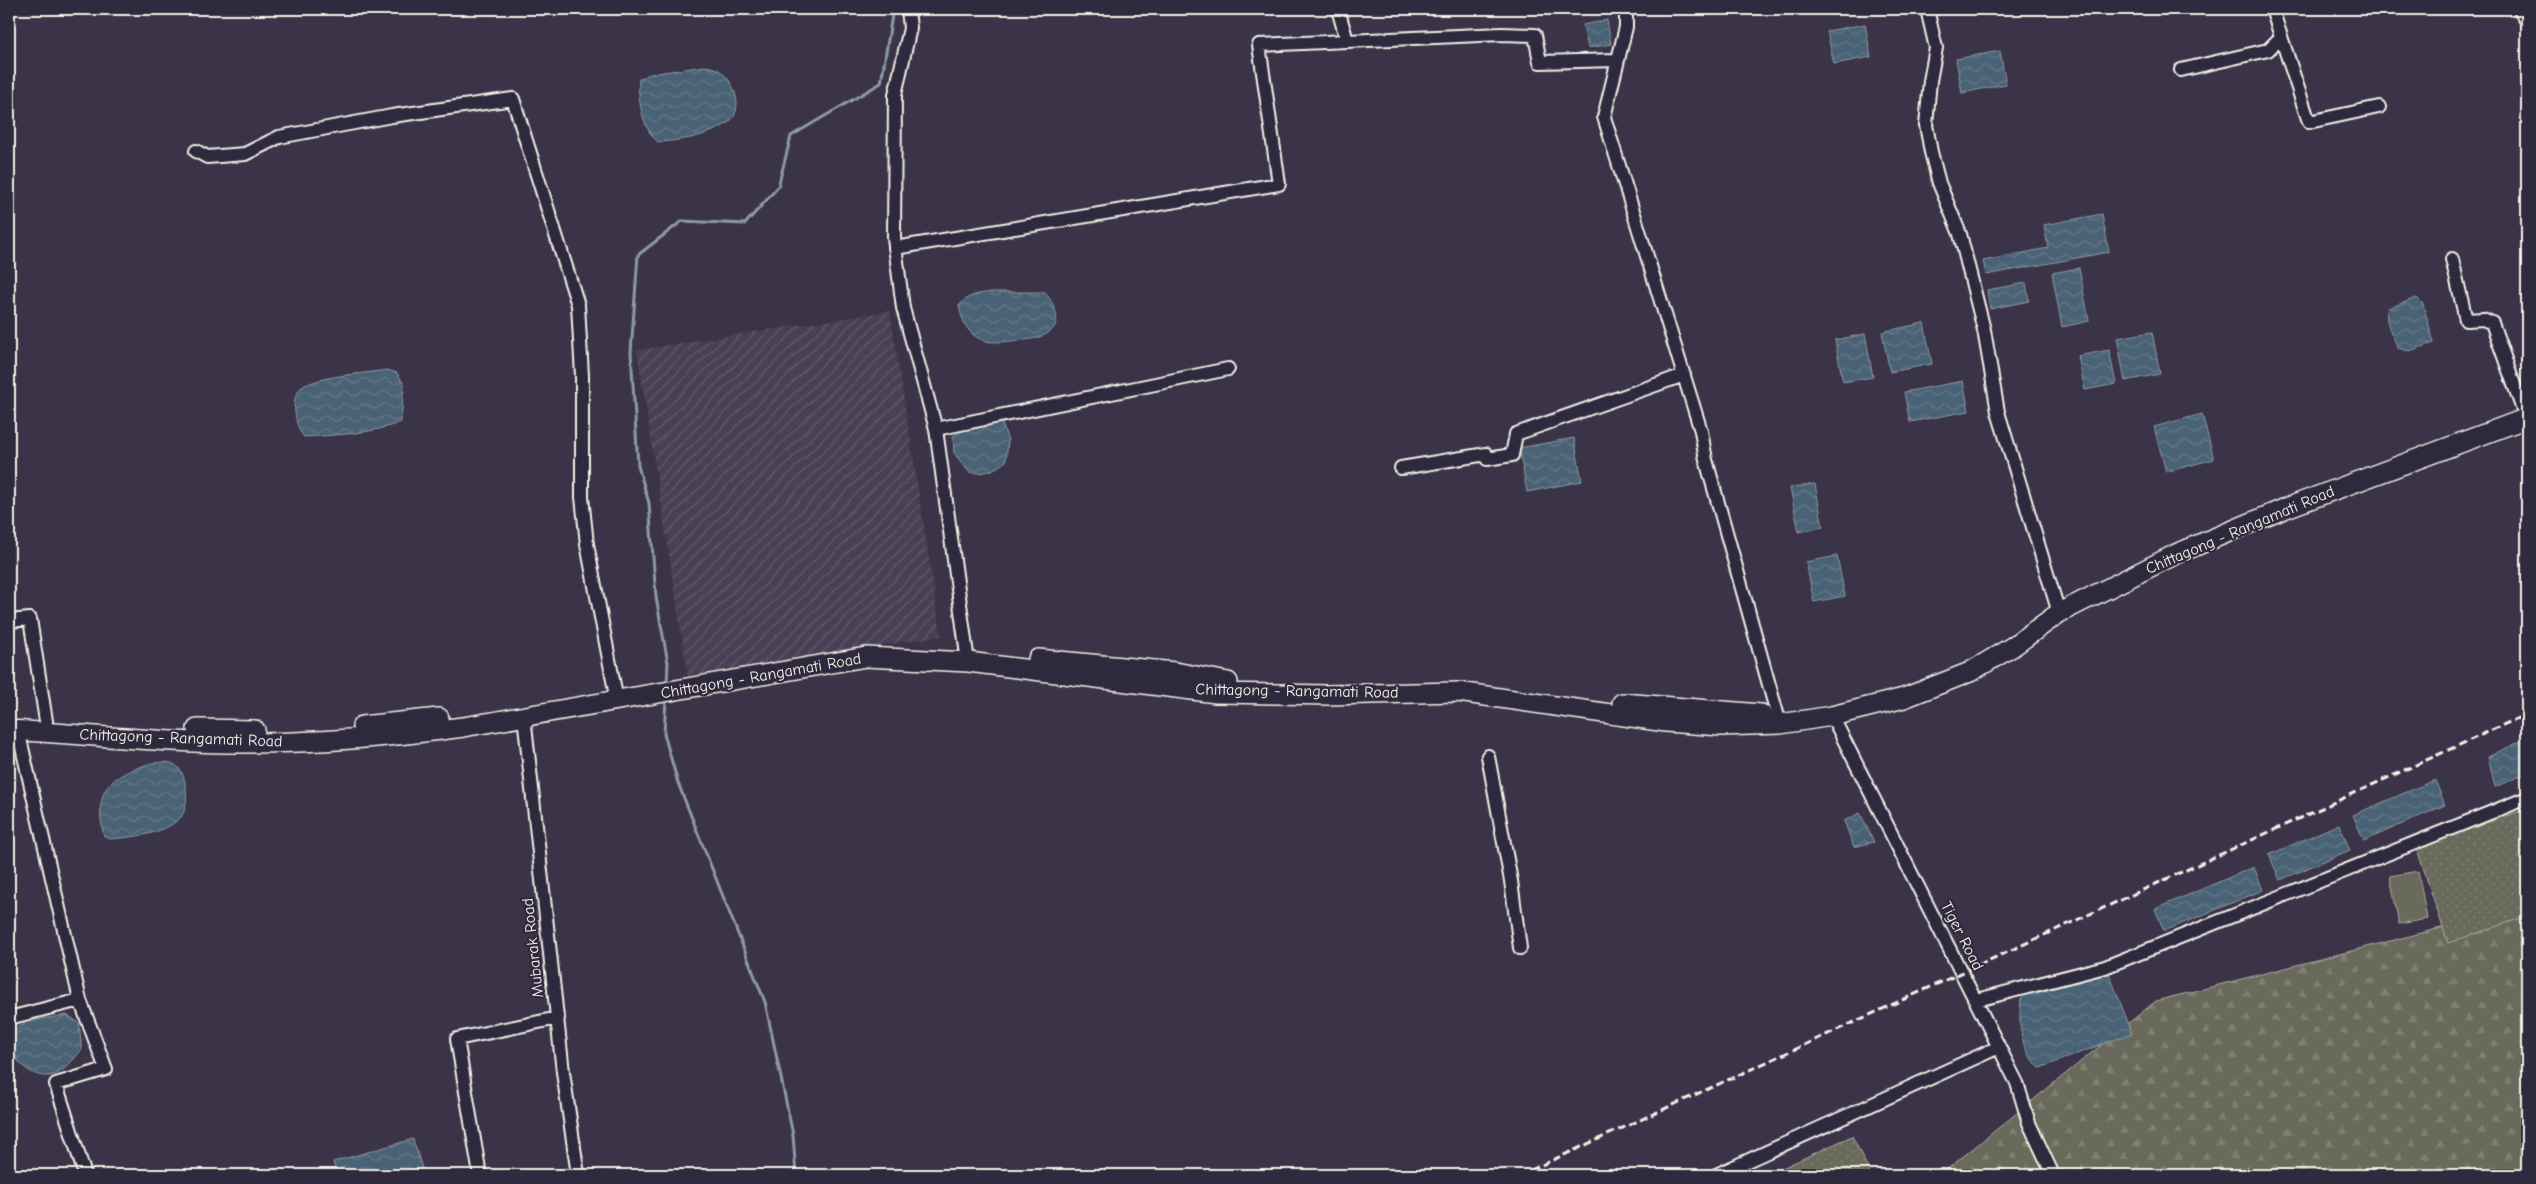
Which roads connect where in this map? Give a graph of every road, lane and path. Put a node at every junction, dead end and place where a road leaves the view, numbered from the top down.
1 (908, 9) edge
2 (1338, 9) edge
3 (1626, 9) edge
4 (1927, 9) edge
5 (2272, 9) edge
6 (2520, 9) edge
7 (2527, 22) edge
8 (2281, 37) junction
9 (1347, 41) junction
10 (1617, 60) junction
11 (2181, 70) dead end
12 (2379, 107) dead end
13 (196, 151) dead end
14 (896, 248) junction
15 (2452, 259) dead end
16 (1228, 369) dead end
17 (1684, 375) junction
18 (2526, 410) edge
19 (936, 429) junction
20 (1402, 468) dead end
21 (2057, 609) junction
22 (9, 620) edge
23 (967, 657) junction
24 (617, 697) junction
25 (524, 716) junction
26 (1832, 716) junction
27 (1779, 719) junction
28 (46, 721) junction
29 (12, 726) edge
30 (1488, 756) dead end
31 (2527, 798) edge
32 (1520, 948) dead end
33 (80, 1000) junction
34 (1977, 1000) junction
35 (9, 1018) edge
36 (558, 1018) junction
37 (1999, 1047) junction
38 (85, 1175) edge
39 (480, 1175) edge
40 (578, 1175) edge
41 (1716, 1175) edge
42 (2053, 1175) edge

1 - 14 street
2 - 9 street
3 - 10 street
4 - 21 street
5 - 8 street
6 - 7 street
8 - 11 street
8 - 12 street
9 - 10 street
9 - 14 street
10 - 17 street
13 - 24 street
14 - 19 street
15 - 18 street
16 - 19 street
17 - 20 street
17 - 27 street
18 - 21 highway, Chittagong - Rangamati Road
19 - 23 street
21 - 26 highway, Chittagong - Rangamati Road
21 - 27 highway, Chittagong - Rangamati Road
22 - 28 street
23 - 24 highway, Chittagong - Rangamati Road
23 - 27 highway, Chittagong - Rangamati Road
24 - 25 highway, Chittagong - Rangamati Road
24 - 28 highway, Chittagong - Rangamati Road
25 - 29 highway, Chittagong - Rangamati Road
25 - 36 street, Mubarak Road
26 - 27 highway, Chittagong - Rangamati Road
26 - 34 street, Tiger Road
28 - 29 highway, Chittagong - Rangamati Road
29 - 33 street
30 - 32 street
31 - 34 street
33 - 35 street
33 - 38 street
34 - 37 street, Tiger Road
36 - 39 street
36 - 40 street, Mubarak Road
37 - 41 street
37 - 42 street, Tiger Road

